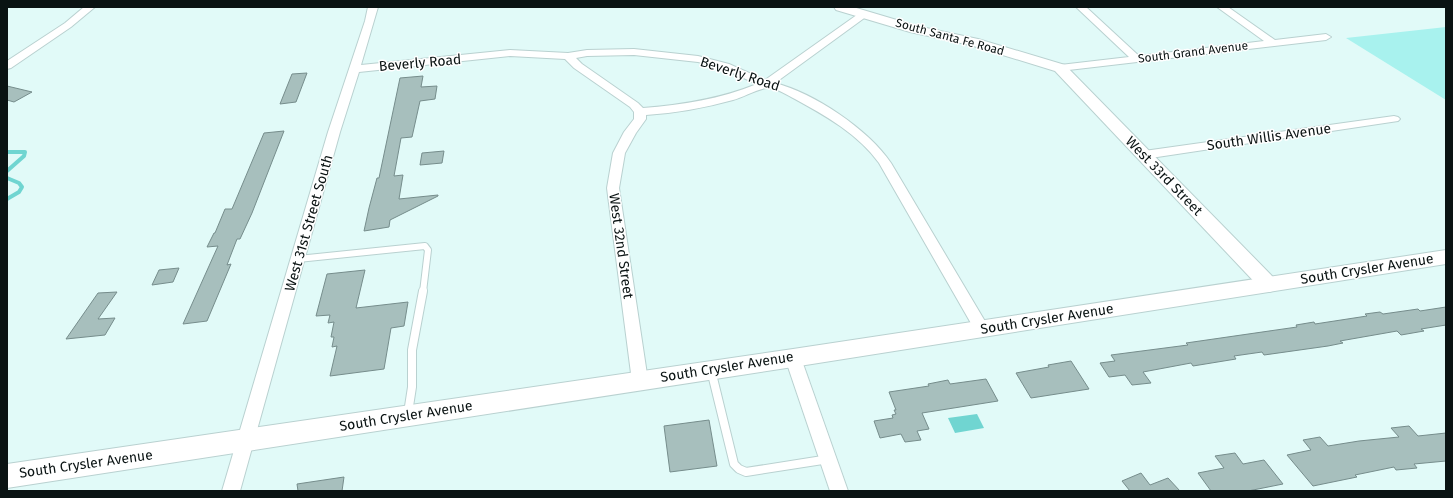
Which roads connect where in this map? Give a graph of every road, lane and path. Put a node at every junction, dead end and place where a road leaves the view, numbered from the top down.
1 (90, 7) edge
2 (373, 7) edge
3 (840, 7) edge
4 (1081, 7) edge
5 (1222, 7) edge
6 (864, 14) junction
7 (1326, 37) dead end
8 (1273, 43) junction
9 (568, 56) junction
10 (1137, 59) junction
11 (7, 66) edge
12 (355, 68) junction
13 (1060, 68) junction
14 (766, 84) junction
15 (640, 112) junction
16 (1394, 119) dead end
17 (1144, 155) junction
18 (1446, 257) edge
19 (298, 259) junction
20 (1269, 285) junction
21 (981, 328) junction
22 (792, 358) junction
23 (711, 370) junction
24 (640, 380) junction
25 (408, 415) junction
26 (246, 440) junction
27 (829, 459) junction
28 (7, 476) edge
29 (231, 491) edge
30 (839, 491) edge

1 - 11 street
2 - 12 street, West 31st Street South
3 - 6 street, South Santa Fe Road
4 - 10 street
5 - 8 street
6 - 13 street, South Santa Fe Road
6 - 14 street
7 - 8 street, South Grand Avenue
8 - 10 street, South Grand Avenue
9 - 12 street, Beverly Road
9 - 14 street, Beverly Road
9 - 15 street
10 - 13 street, South Grand Avenue
12 - 19 street, West 31st Street South
13 - 17 street, West 33rd Street
14 - 15 street
14 - 21 street, Beverly Road
15 - 24 street, West 32nd Street
16 - 17 street, South Willis Avenue
17 - 20 street, West 33rd Street
18 - 20 main road, South Crysler Avenue
19 - 25 lane
19 - 26 street, West 31st Street South
20 - 21 main road, South Crysler Avenue
21 - 22 main road, South Crysler Avenue
22 - 23 main road, South Crysler Avenue
22 - 27 street
23 - 24 main road, South Crysler Avenue
23 - 27 lane
24 - 25 main road, South Crysler Avenue
25 - 26 main road, South Crysler Avenue
26 - 28 main road, South Crysler Avenue
26 - 29 street, West 31st Street South
27 - 30 street

